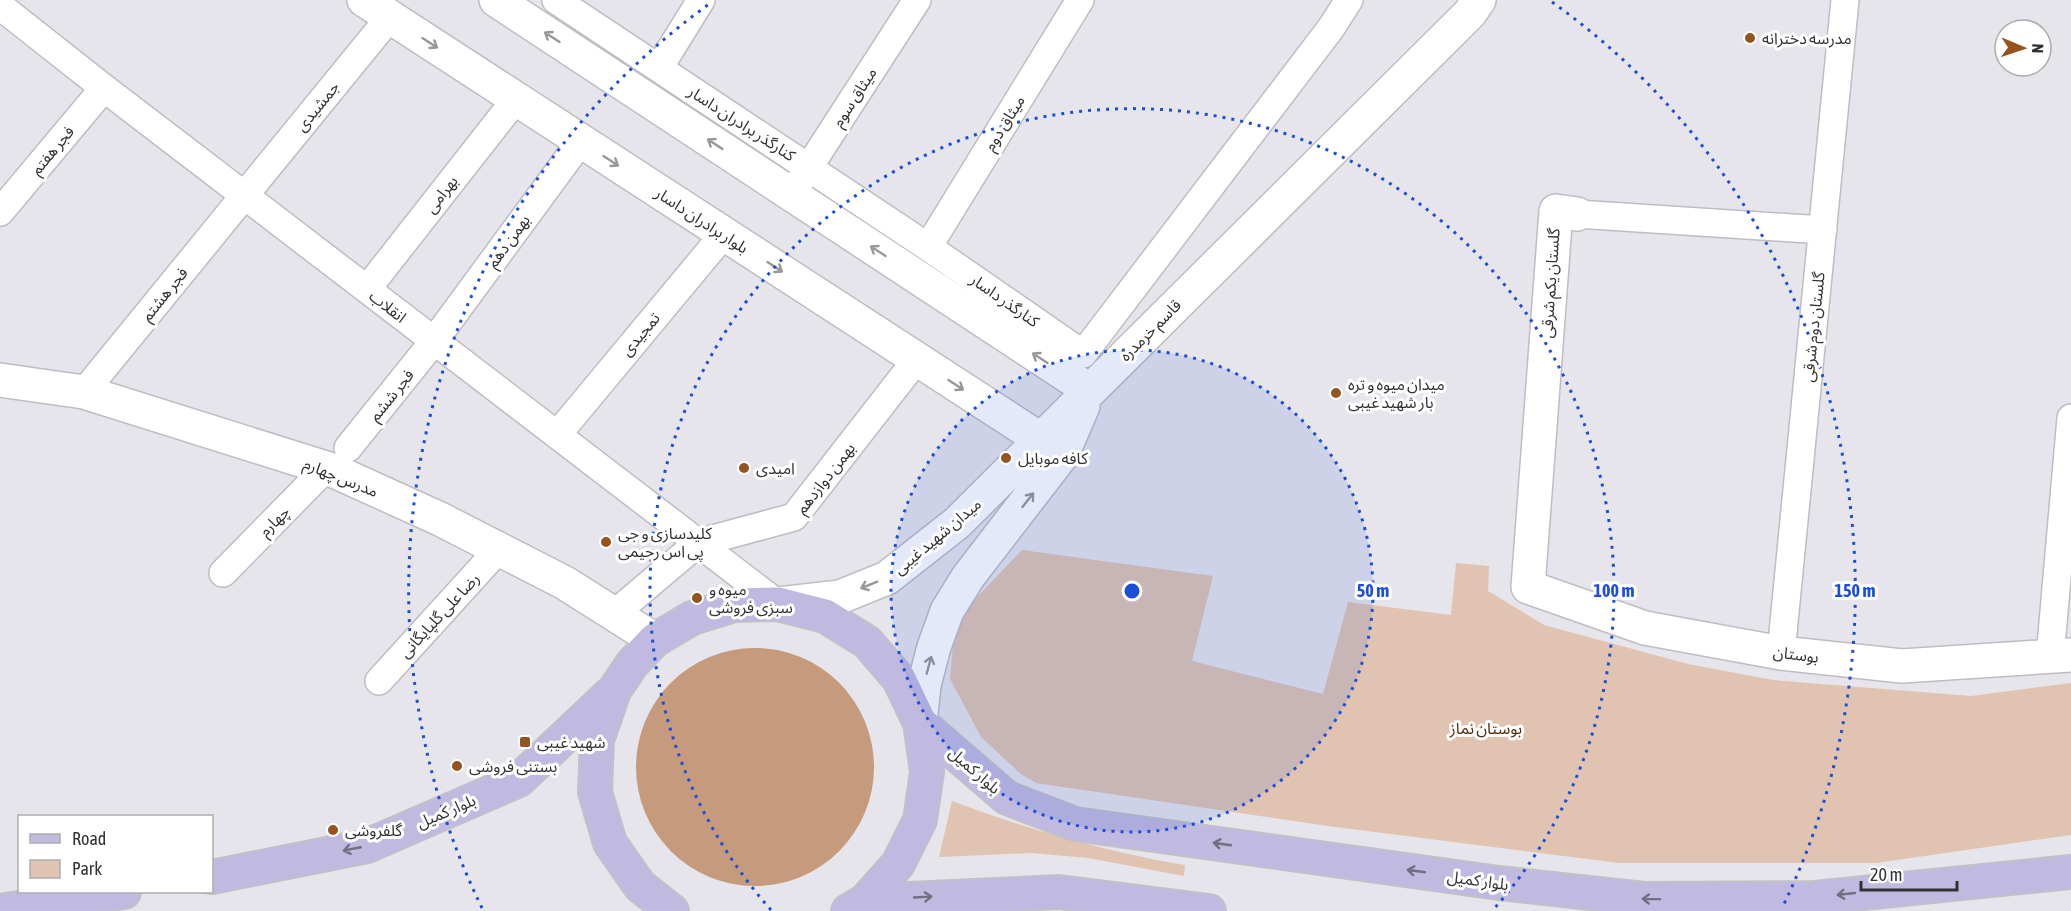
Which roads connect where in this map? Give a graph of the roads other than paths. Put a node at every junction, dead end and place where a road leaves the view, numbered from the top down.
1 (496, 0) edge
2 (556, 0) edge
3 (701, 0) edge
4 (917, 0) edge
5 (1080, 0) edge
6 (1349, 0) edge
7 (1479, 0) edge
8 (1845, 0) edge
9 (0, 6) edge
10 (377, 9) edge
11 (658, 68) junction
12 (104, 88) junction
13 (516, 99) junction
14 (581, 141) junction
15 (809, 167) junction
16 (792, 194) junction
17 (244, 195) junction
18 (0, 212) edge
19 (1577, 214) joint
20 (1823, 230) junction
21 (724, 234) junction
22 (928, 247) junction
23 (367, 289) junction
24 (435, 341) junction
25 (1083, 354) junction
26 (917, 359) junction
27 (0, 380) edge
28 (1089, 390) junction
29 (84, 392) junction
30 (2071, 418) edge
31 (557, 435) junction
32 (1040, 439) junction
33 (337, 458) junction
34 (698, 543) junction
35 (500, 549) junction
36 (223, 573) dead end
37 (1528, 587) joint
38 (778, 604) junction
39 (614, 614) junction
40 (655, 640) junction
41 (1781, 653) junction
42 (2060, 656) edge
43 (379, 681) dead end
44 (614, 691) junction
45 (920, 723) junction
46 (2071, 872) edge
47 (213, 877) edge
48 (112, 893) edge
49 (857, 906) edge
50 (0, 911) edge
51 (672, 911) edge
52 (1209, 911) edge

16 -> 1 street
2 - 11 street, کنارگذر برادران داسار
3 - 11 street
4 - 15 street, میثاق سوم
5 - 22 street, میثاق دوم
6 - 25 street
7 - 28 street, قاسم خرمدره
8 - 20 street, گلستان دوم شرقی
9 - 12 street, انقلاب
10 -> 13 street, بلوار برادران داسار
10 - 17 street, جمشیدی
11 - 15 street, کنارگذر برادران داسار
12 - 17 street, انقلاب
12 - 18 street, فجر هفتم
13 - 14 street, بلوار برادران داسار
13 - 23 street, بهرامی
14 -> 21 street, بلوار برادران داسار
14 - 24 street, بهمن دهم
15 - 16 street, میثاق سوم
15 - 22 street, کنارگذر برادران داسار
28 -> 16 street
17 - 23 street, انقلاب
17 - 29 street, فجر هشتم
19 - 20 street, گلستان یکم شرقی
19 - 37 street, گلستان یکم شرقی
20 - 41 street, گلستان دوم شرقی
21 -> 26 street, بلوار برادران داسار
21 - 31 street, تمجیدی
22 - 25 street, کنارگذر داسار
23 - 24 street, انقلاب
24 - 31 street, انقلاب
24 - 33 street, فجر ششم
25 - 28 street
26 -> 32 street, بلوار برادران داسار
26 - 34 street, بهمن دوازدهم
27 - 29 street, مدرس چهارم
28 - 32 street, میدان شهید غیبی
45 -> 28 street, قاسم خرمدره
29 - 33 street, مدرس چهارم
30 - 42 street
31 - 34 street, انقلاب
32 -> 38 street, میدان شهید غیبی
33 - 35 street, مدرس چهارم
33 - 36 street, چهارم
34 - 38 street, انقلاب
34 - 39 street
35 - 39 street, مدرس چهارم
35 - 43 street, رضا علی گلپایگانی
37 - 41 street, بوستان
38 - 40 main road, میدان شهید غیبی
38 - 45 main road, میدان شهید غیبی
39 - 40 street, مدرس چهارم
40 - 44 main road, میدان شهید غیبی
41 - 42 street, بوستان
44 -> 47 main road, بلوار کمیل
44 - 51 main road, میدان شهید غیبی
46 -> 45 main road, بلوار کمیل
45 - 49 main road, میدان شهید غیبی
48 - 50 main road
49 -> 52 main road

